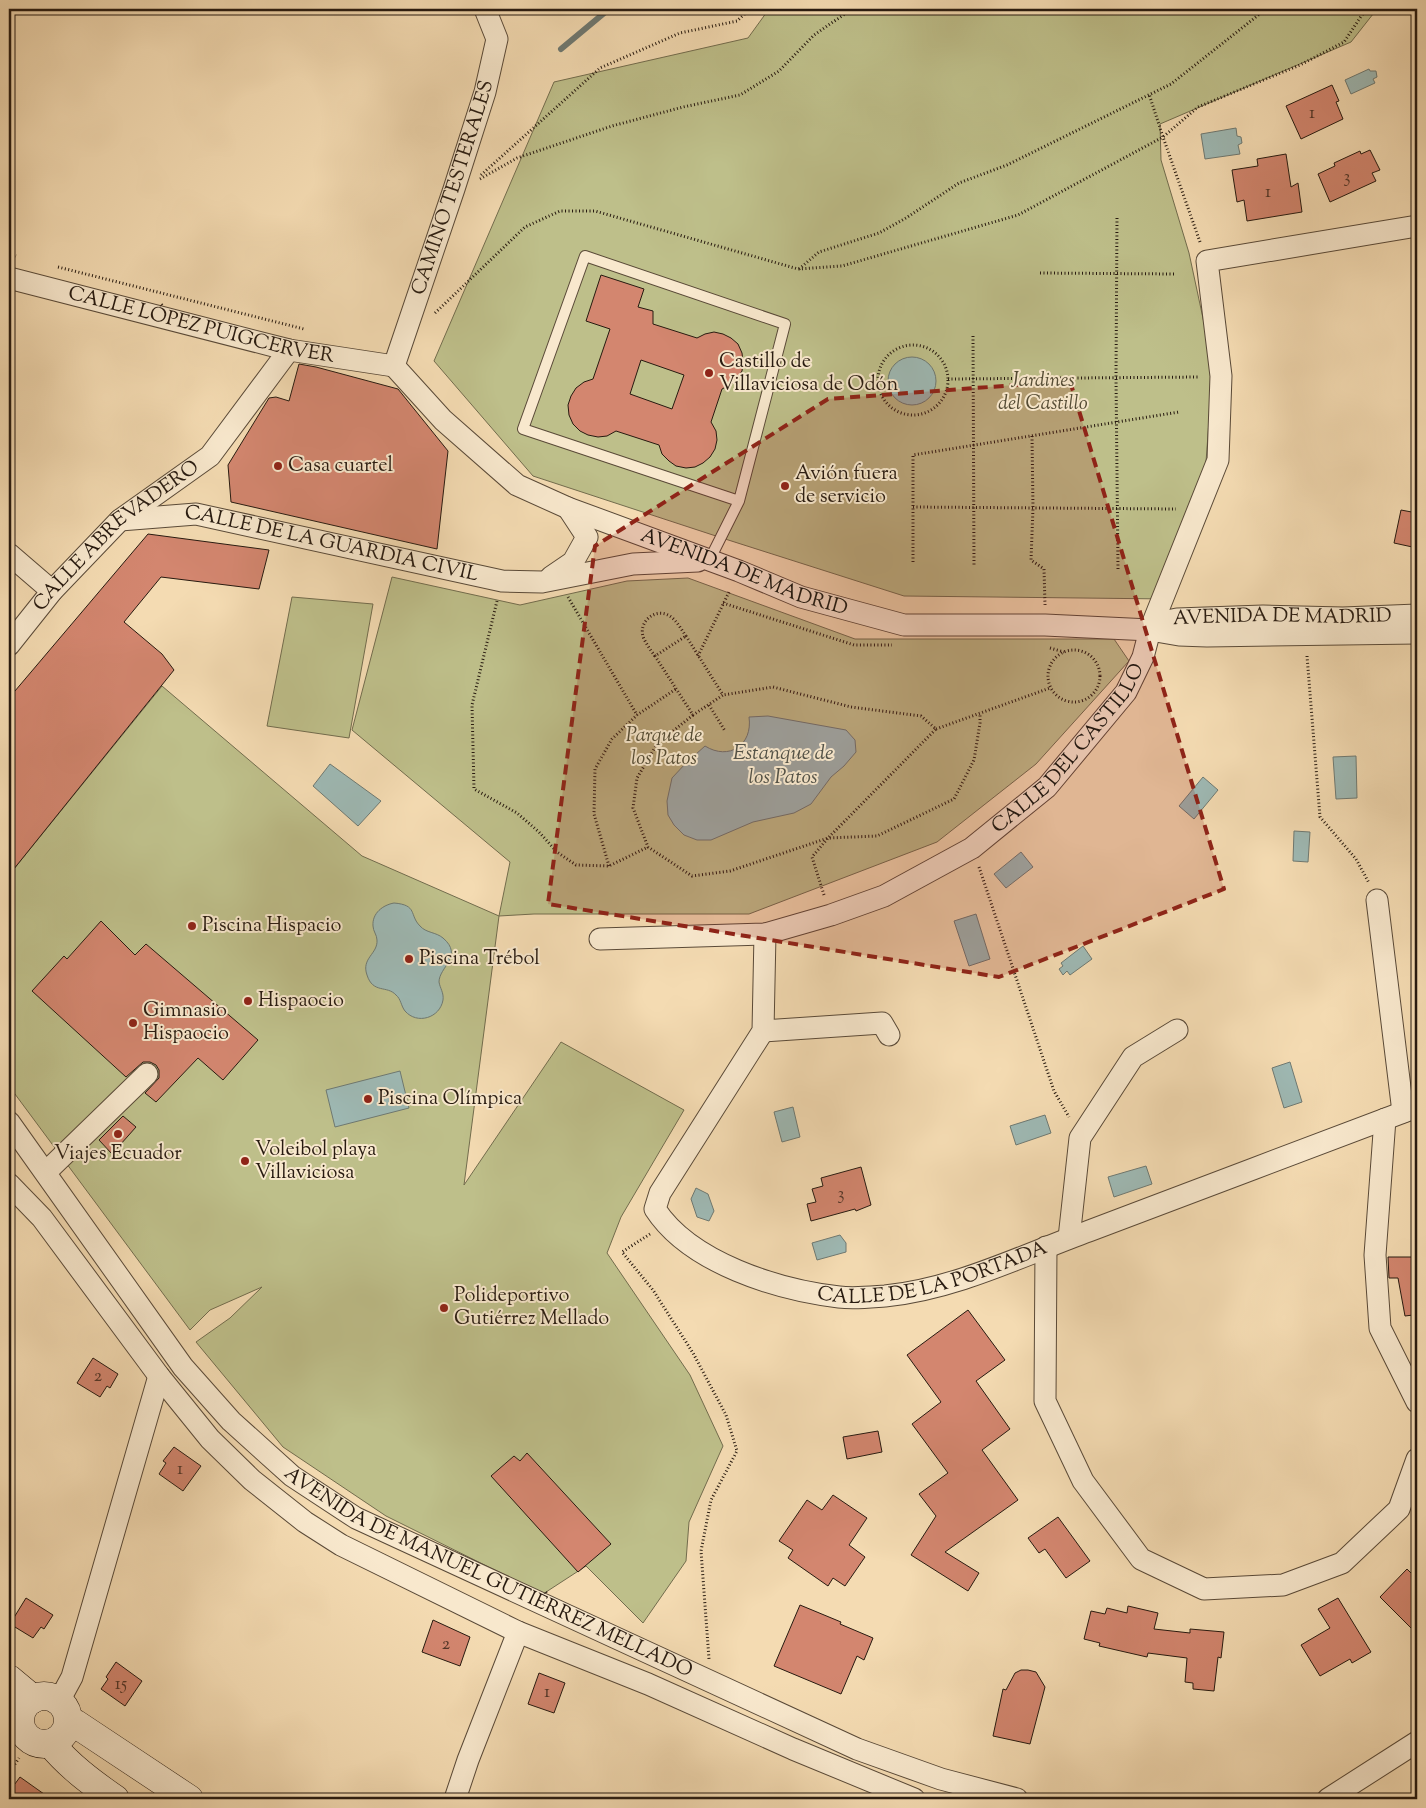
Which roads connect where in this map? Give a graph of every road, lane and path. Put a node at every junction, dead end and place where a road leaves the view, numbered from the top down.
1 (485, 9) edge
2 (750, 9) edge
3 (852, 9) edge
4 (1266, 9) edge
5 (1366, 9) edge
6 (1149, 94) junction
7 (1163, 137) junction
8 (1117, 218) dead end
9 (1417, 226) edge
10 (1207, 261) junction
11 (798, 269) junction
12 (1040, 274) dead end
13 (1116, 274) junction
14 (1174, 274) dead end
15 (9, 278) edge
16 (409, 323) junction
17 (973, 336) dead end
18 (289, 350) junction
19 (394, 366) junction
20 (1221, 376) junction
21 (1116, 377) junction
22 (973, 378) junction
23 (948, 379) junction
24 (1179, 412) dead end
25 (1116, 422) junction
26 (1032, 436) junction
27 (973, 445) junction
28 (739, 502) junction
29 (913, 507) junction
30 (568, 508) junction
31 (973, 508) junction
32 (1033, 508) junction
33 (1117, 508) junction
34 (1176, 509) dead end
35 (120, 520) junction
36 (9, 554) edge
37 (709, 561) junction
38 (913, 562) dead end
39 (974, 566) dead end
40 (1118, 569) dead end
41 (739, 571) junction
42 (550, 580) junction
43 (502, 581) junction
44 (52, 591) junction
45 (1044, 592) dead end
46 (1417, 615) edge
47 (1150, 630) junction
48 (1417, 633) edge
49 (1305, 635) junction
50 (686, 636) junction
51 (9, 645) edge
52 (655, 656) junction
53 (698, 656) junction
54 (1050, 688) junction
55 (676, 689) junction
56 (724, 695) junction
57 (709, 705) junction
58 (980, 713) junction
59 (637, 715) junction
60 (693, 715) junction
61 (936, 729) junction
62 (726, 731) dead end
63 (828, 838) junction
64 (648, 847) junction
65 (972, 848) junction
66 (609, 866) junction
67 (1378, 900) joint
68 (831, 915) junction
69 (765, 934) junction
70 (600, 939) dead end
71 (1178, 1030) dead end
72 (763, 1031) junction
73 (889, 1035) dead end
74 (147, 1074) dead end
75 (1402, 1113) edge
76 (9, 1122) edge
77 (1080, 1138) junction
78 (46, 1172) junction
79 (9, 1184) edge
80 (66, 1201) junction
81 (42, 1218) junction
82 (665, 1224) junction
83 (1068, 1238) junction
84 (1046, 1247) junction
85 (158, 1376) junction
86 (1417, 1402) edge
87 (1417, 1459) edge
88 (518, 1632) junction
89 (701, 1658) dead end
90 (9, 1679) edge
91 (53, 1707) junction
92 (14, 1720) edge
93 (1417, 1742) edge
94 (52, 1744) junction
95 (19, 1758) dead end
96 (9, 1773) edge
97 (115, 1799) edge
98 (189, 1799) edge
99 (455, 1799) edge
100 (914, 1799) edge
101 (1017, 1799) edge
102 (1328, 1799) edge

1 - 16 street, CAMINO TESTERALES
2 - 3 path
4 - 6 path
5 - 7 path
6 - 7 path
6 - 11 path
7 - 10 path
7 - 11 path
8 - 13 path
9 - 10 street
10 - 20 street, CALLE DEL CASTILLO
11 - 16 path
12 - 13 path
13 - 14 path
13 - 21 path
15 - 18 street, CALLE LÓPEZ PUIGCERVER
16 - 19 street, CAMINO TESTERALES
17 - 22 path
18 - 19 street, CALLE LÓPEZ PUIGCERVER
18 - 35 street, CALLE ABREVADERO
19 - 30 street, AVENIDA DE MADRID
20 - 21 path
20 - 47 street, CALLE DEL CASTILLO
21 - 22 path
21 - 25 path
22 - 23 path
22 - 27 path
23 - 23 path
24 - 25 path
25 - 26 path
25 - 33 path
26 - 27 path
26 - 32 path
27 - 29 path
27 - 31 path
28 - 28 lane
28 - 37 lane
29 - 31 path
29 - 38 path
30 - 37 street, AVENIDA DE MADRID
30 - 42 street
31 - 32 path
31 - 39 path
32 - 33 path
32 - 45 path
33 - 34 path
33 - 40 path
35 - 43 street, CALLE DE LA GUARDIA CIVIL
35 - 44 street, CALLE ABREVADERO
36 - 44 street
37 - 41 street, AVENIDA DE MADRID
37 - 42 street, CALLE DE LA GUARDIA CIVIL
41 - 47 street, AVENIDA DE MADRID
41 - 53 path
42 - 43 street, CALLE DE LA GUARDIA CIVIL
42 - 59 path
43 - 66 path
44 - 51 street, CALLE ABREVADERO
46 - 47 street, AVENIDA DE MADRID
47 - 49 street, AVENIDA DE MADRID
47 - 65 street, CALLE DEL CASTILLO
48 - 49 street, AVENIDA DE MADRID
49 - 67 path
50 - 52 path
50 - 52 path
50 - 53 path
52 - 55 path
53 - 56 path
54 - 54 path
54 - 58 path
55 - 59 path
55 - 60 path
56 - 57 path
56 - 61 path
57 - 60 path
57 - 62 path
58 - 61 path
58 - 63 path
59 - 66 path
60 - 64 path
61 - 63 path
63 - 64 path
63 - 68 path
64 - 66 path
65 - 68 street, CALLE DEL CASTILLO
65 - 77 path
67 - 75 street
68 - 69 street, CALLE DEL CASTILLO
69 - 70 street, CALLE DEL CASTILLO
69 - 72 street
71 - 77 street
72 - 73 street
72 - 82 street
74 - 78 street
75 - 83 street, CALLE DE LA PORTADA
75 - 86 street
76 - 78 street, AVENIDA DE MANUEL GUTIÉRREZ MELLADO
77 - 83 street
78 - 80 street, AVENIDA DE MANUEL GUTIÉRREZ MELLADO
79 - 81 street, AVENIDA DE MANUEL GUTIÉRREZ MELLADO
80 - 81 street
80 - 101 street, AVENIDA DE MANUEL GUTIÉRREZ MELLADO
81 - 85 street, AVENIDA DE MANUEL GUTIÉRREZ MELLADO
82 - 84 street, CALLE DE LA PORTADA
82 - 89 path
83 - 84 street, CALLE DE LA PORTADA
84 - 87 street
85 - 88 street, AVENIDA DE MANUEL GUTIÉRREZ MELLADO
85 - 91 street
88 - 99 street
88 - 100 street, AVENIDA DE MANUEL GUTIÉRREZ MELLADO
90 - 91 street
91 - 92 street
91 - 94 street
91 - 98 street
92 - 94 street
93 - 102 street
94 - 97 street
95 - 96 path

